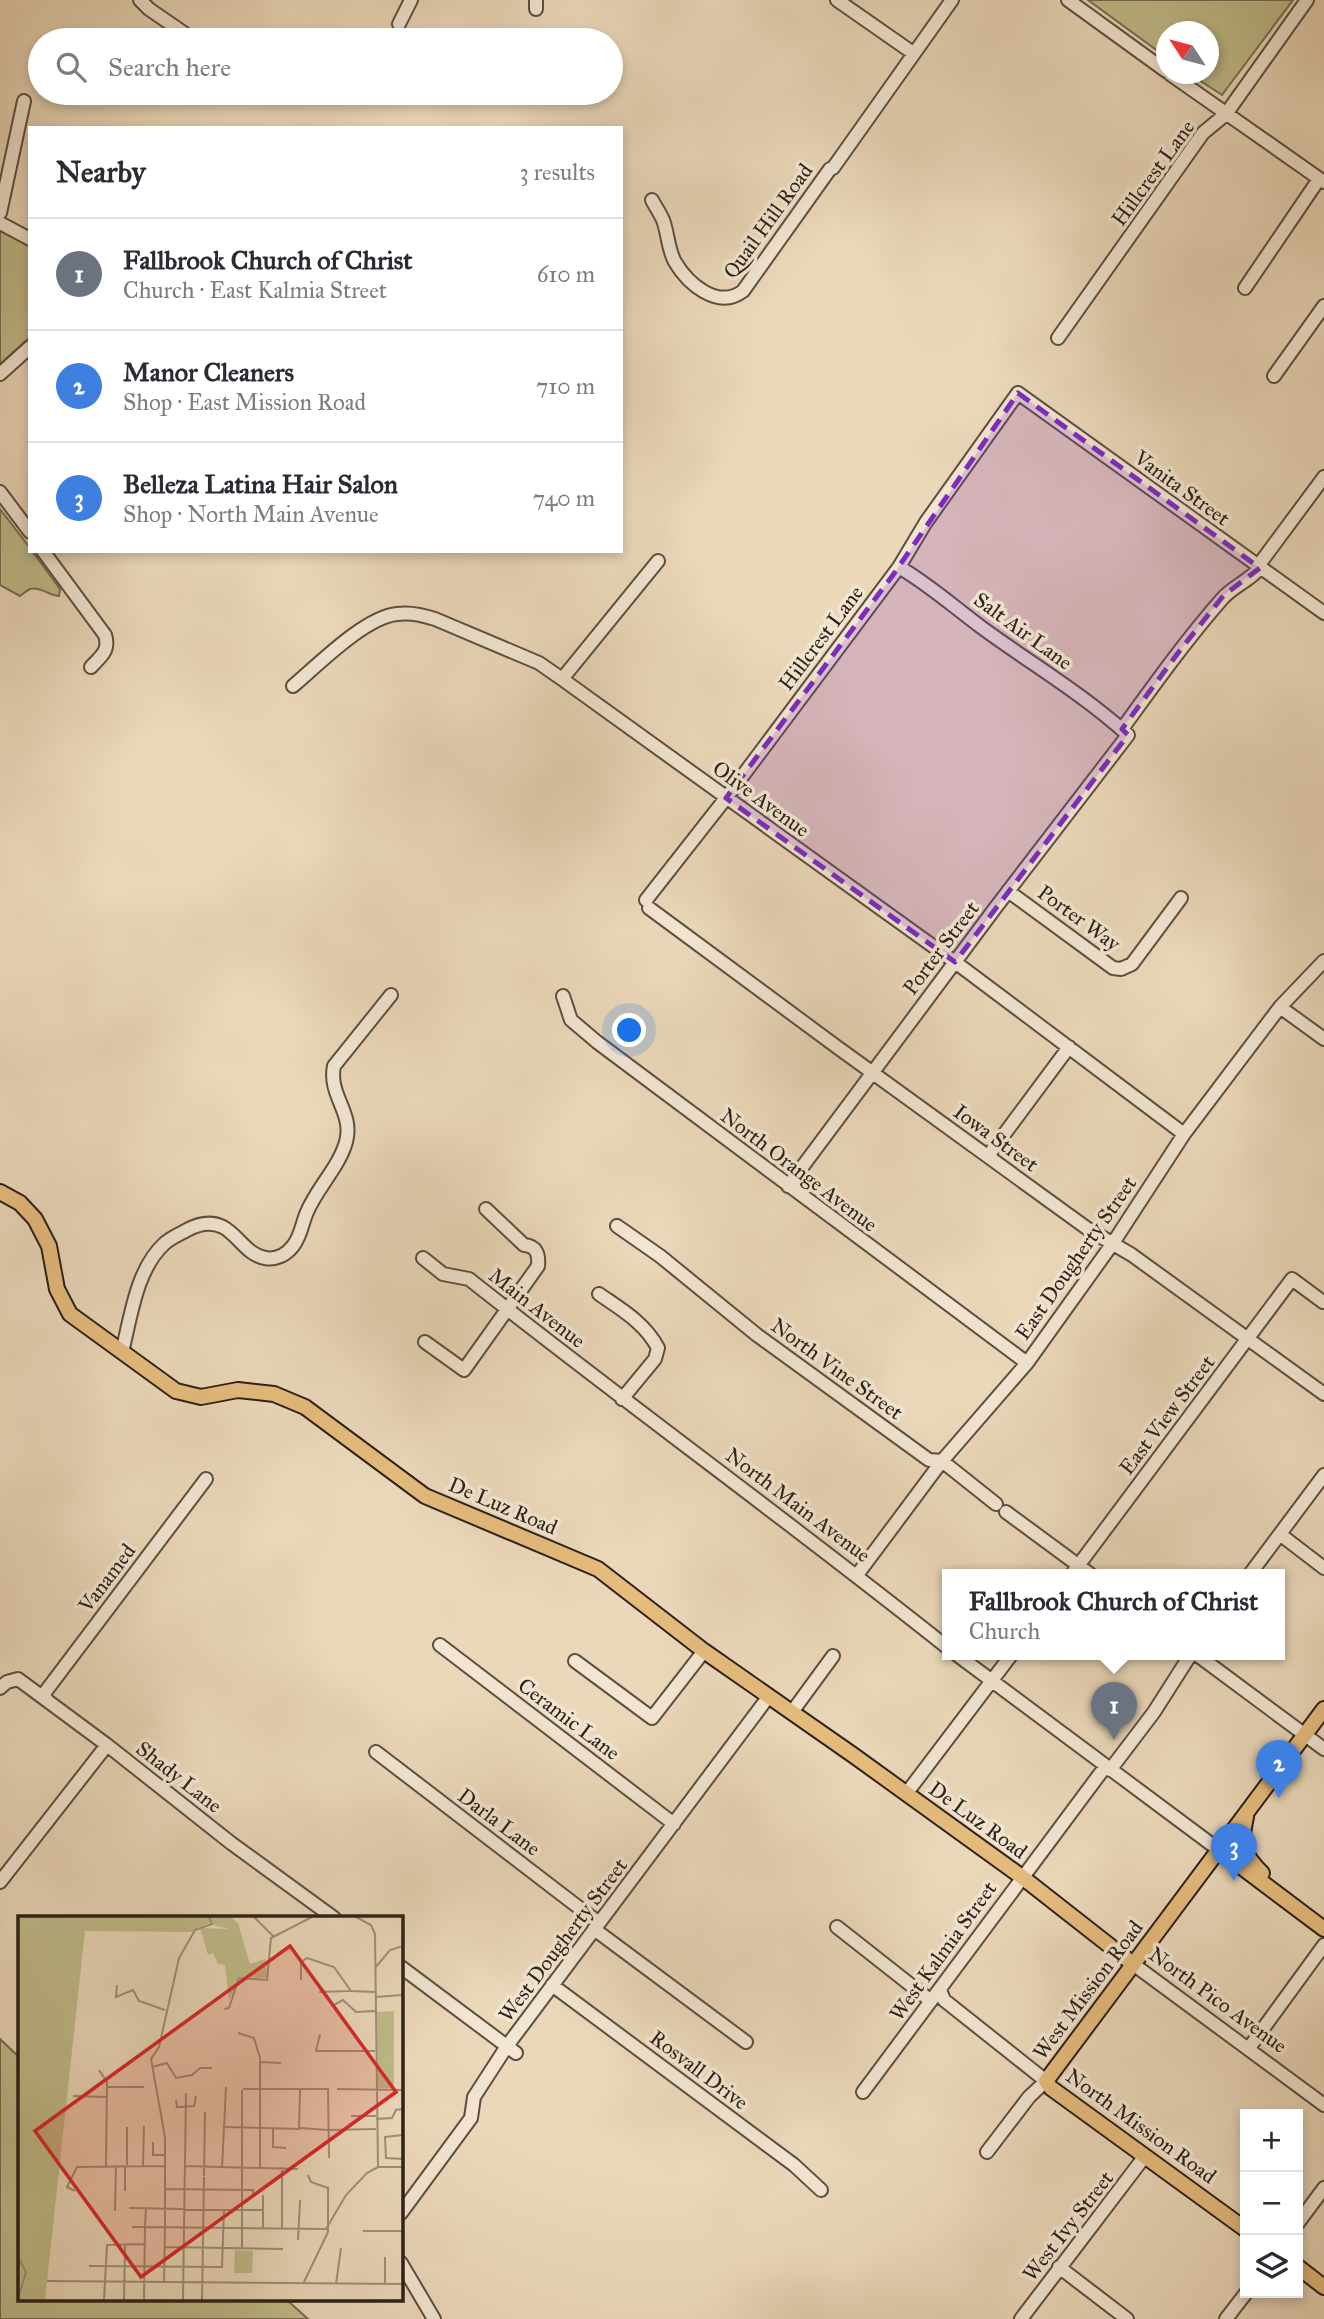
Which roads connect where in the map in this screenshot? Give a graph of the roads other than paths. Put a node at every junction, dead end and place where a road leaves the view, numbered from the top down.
1 (140, 0) edge
2 (411, 0) edge
3 (837, 0) edge
4 (952, 0) edge
5 (1068, 0) edge
6 (1307, 0) edge
7 (399, 24) dead end
8 (177, 28) edge
9 (913, 53) junction
10 (1156, 63) edge
11 (1185, 84) edge
12 (24, 101) dead end
13 (1226, 114) junction
14 (1321, 181) edge
15 (652, 200) dead end
16 (0, 213) edge
17 (0, 223) edge
18 (28, 238) edge
19 (1245, 288) dead end
20 (1324, 306) edge
21 (1058, 338) dead end
22 (28, 348) edge
23 (0, 374) edge
24 (1274, 376) dead end
25 (1018, 393) joint
26 (1324, 477) edge
27 (0, 492) edge
28 (28, 529) edge
29 (44, 553) edge
30 (659, 561) dead end
31 (899, 567) junction
32 (1259, 567) junction
33 (1324, 613) edge
34 (90, 667) dead end
35 (562, 679) junction
36 (293, 685) dead end
37 (1125, 732) junction
38 (726, 798) junction
39 (1008, 891) junction
40 (1181, 898) dead end
41 (648, 904) joint
42 (1324, 961) edge
43 (955, 962) junction
44 (391, 995) dead end
45 (563, 996) dead end
46 (1280, 1007) junction
47 (1324, 1039) edge
48 (1069, 1047) junction
49 (872, 1073) junction
50 (1184, 1134) junction
51 (988, 1156) junction
52 (788, 1186) junction
53 (0, 1192) edge
54 (486, 1209) dead end
55 (617, 1226) dead end
56 (1113, 1243) junction
57 (423, 1258) dead end
58 (599, 1294) dead end
59 (1324, 1302) edge
60 (508, 1310) junction
61 (1248, 1338) junction
62 (425, 1342) dead end
63 (122, 1352) junction
64 (1027, 1363) junction
65 (1324, 1395) edge
66 (622, 1399) junction
67 (942, 1461) junction
68 (1324, 1475) edge
69 (206, 1479) dead end
70 (1280, 1535) junction
71 (1324, 1568) edge
72 (1075, 1569) edge
73 (1254, 1569) edge
74 (857, 1575) junction
75 (942, 1643) edge
76 (440, 1645) dead end
77 (704, 1651) junction
78 (833, 1656) dead end
79 (964, 1660) edge
80 (1008, 1660) edge
81 (1187, 1660) edge
82 (1204, 1660) edge
83 (575, 1661) dead end
84 (991, 1682) junction
85 (0, 1688) edge
86 (769, 1696) junction
87 (47, 1700) junction
88 (1324, 1709) edge
89 (792, 1712) junction
90 (1305, 1735) junction
91 (107, 1745) junction
92 (1324, 1749) edge
93 (376, 1752) dead end
94 (1108, 1768) junction
95 (906, 1794) junction
96 (1247, 1812) junction
97 (674, 1824) junction
98 (1219, 1850) junction
99 (1022, 1877) junction
100 (0, 1882) edge
101 (1271, 1889) junction
102 (331, 1916) edge
103 (597, 1926) junction
104 (837, 1927) dead end
105 (1324, 1929) edge
106 (1324, 1945) edge
107 (1133, 1964) junction
108 (402, 1969) edge
109 (552, 1985) junction
110 (935, 1996) junction
111 (746, 2042) dead end
112 (1249, 2048) junction
113 (512, 2049) junction
114 (1046, 2081) junction
115 (863, 2092) dead end
116 (1324, 2105) edge
117 (988, 2152) dead end
118 (1145, 2156) junction
119 (1324, 2188) edge
120 (821, 2190) dead end
121 (402, 2212) edge
122 (1303, 2216) edge
123 (1240, 2225) edge
124 (402, 2265) edge
125 (1059, 2267) junction
126 (1303, 2271) edge
127 (1324, 2287) edge
128 (1242, 2298) edge
129 (434, 2319) edge
130 (1021, 2319) edge
131 (1127, 2319) edge
132 (1226, 2319) edge

1 - 8 street
2 - 7 street
3 - 9 street
4 - 9 street, Quail Hill Road
5 - 10 street
6 - 13 street, Hillcrest Lane
9 - 15 street, Quail Hill Road
11 - 13 street
12 - 16 street
13 - 14 street
13 - 21 street, Hillcrest Lane
14 - 19 street
17 - 18 street
20 - 24 street
22 - 23 street
25 - 31 street, Hillcrest Lane
25 - 32 street, Vanita Street
26 - 32 street, Porter Street
27 - 28 street
29 - 34 street
30 - 35 street
31 - 37 street, Salt Air Lane
31 - 38 street, Hillcrest Lane
32 - 33 street, Vanita Street
32 - 37 street, Porter Street
35 - 36 street, Olive Avenue
35 - 38 street, Olive Avenue
37 - 39 street, Porter Street
38 - 41 street, Hillcrest Lane
38 - 43 street, Olive Avenue
39 - 40 street, Porter Way
39 - 43 street, Porter Street
41 - 49 street, Iowa Street
42 - 46 street, East Dougherty Street
43 - 48 street, Olive Avenue
43 - 49 street, Porter Street
44 - 63 street
45 - 52 street, North Orange Avenue
46 - 47 street
46 - 50 street, East Dougherty Street
48 - 50 street, Olive Avenue
48 - 51 street
49 - 51 street, Iowa Street
49 - 52 street, Porter Street
50 - 56 street, East Dougherty Street
51 - 56 street, Iowa Street
52 - 64 street, North Orange Avenue
53 - 63 main road, De Luz Road
54 - 60 street
55 - 67 street, North Vine Street
56 - 61 street, Iowa Street
56 - 64 street, East Dougherty Street
57 - 60 street, Main Avenue
58 - 66 street
59 - 61 street, East View Street
60 - 62 street
60 - 66 street, Main Avenue
61 - 65 street, Iowa Street
61 - 72 street, East View Street
63 - 77 main road, De Luz Road
64 - 67 street, East Dougherty Street
66 - 74 street, North Main Avenue
67 - 72 street, North Vine Street
67 - 74 street, East Dougherty Street
68 - 70 street
69 - 87 street, Vanamed
70 - 71 street
70 - 73 street
74 - 75 street, North Main Avenue
76 - 97 street, Ceramic Lane
77 - 83 street
77 - 86 main road, De Luz Road
78 - 89 street
79 - 84 street
80 - 84 street
81 - 94 street, West Kalmia Street
82 - 90 street
84 - 94 street
84 - 95 street
85 - 87 street, Shady Lane
86 - 89 main road, De Luz Road
86 - 97 street, West Dougherty Street
87 - 91 street, Shady Lane
88 - 90 main road, West Mission Road
89 - 95 main road, De Luz Road
90 - 92 street
90 - 96 main road, West Mission Road
91 - 100 street
91 - 102 street, Shady Lane
93 - 103 street, Darla Lane
94 - 98 street
94 - 99 street, West Kalmia Street
95 - 99 main road, De Luz Road
96 - 98 main road, West Mission Road
96 - 101 main road
97 - 103 street, West Dougherty Street
98 - 101 main road
98 - 107 main road, West Mission Road
99 - 107 main road, North Pico Avenue
99 - 110 street, West Kalmia Street
101 - 105 main road
103 - 109 street, West Dougherty Street
103 - 111 street, Darla Lane
104 - 110 street
106 - 112 street
107 - 112 street, North Pico Avenue
107 - 114 main road, West Mission Road
108 - 113 street
109 - 113 street, West Dougherty Street
109 - 120 street, Rosvall Drive
110 - 114 street
110 - 115 street, West Kalmia Street
112 - 116 street, North Pico Avenue
113 - 121 street, West Dougherty Street
114 - 117 street, West Mission Road
114 - 118 main road, North Mission Road
118 - 123 main road, North Mission Road
118 - 125 street, West Ivy Street
119 - 122 street
124 - 129 street
125 - 130 street, West Ivy Street
125 - 131 street
126 - 127 main road
128 - 132 street

